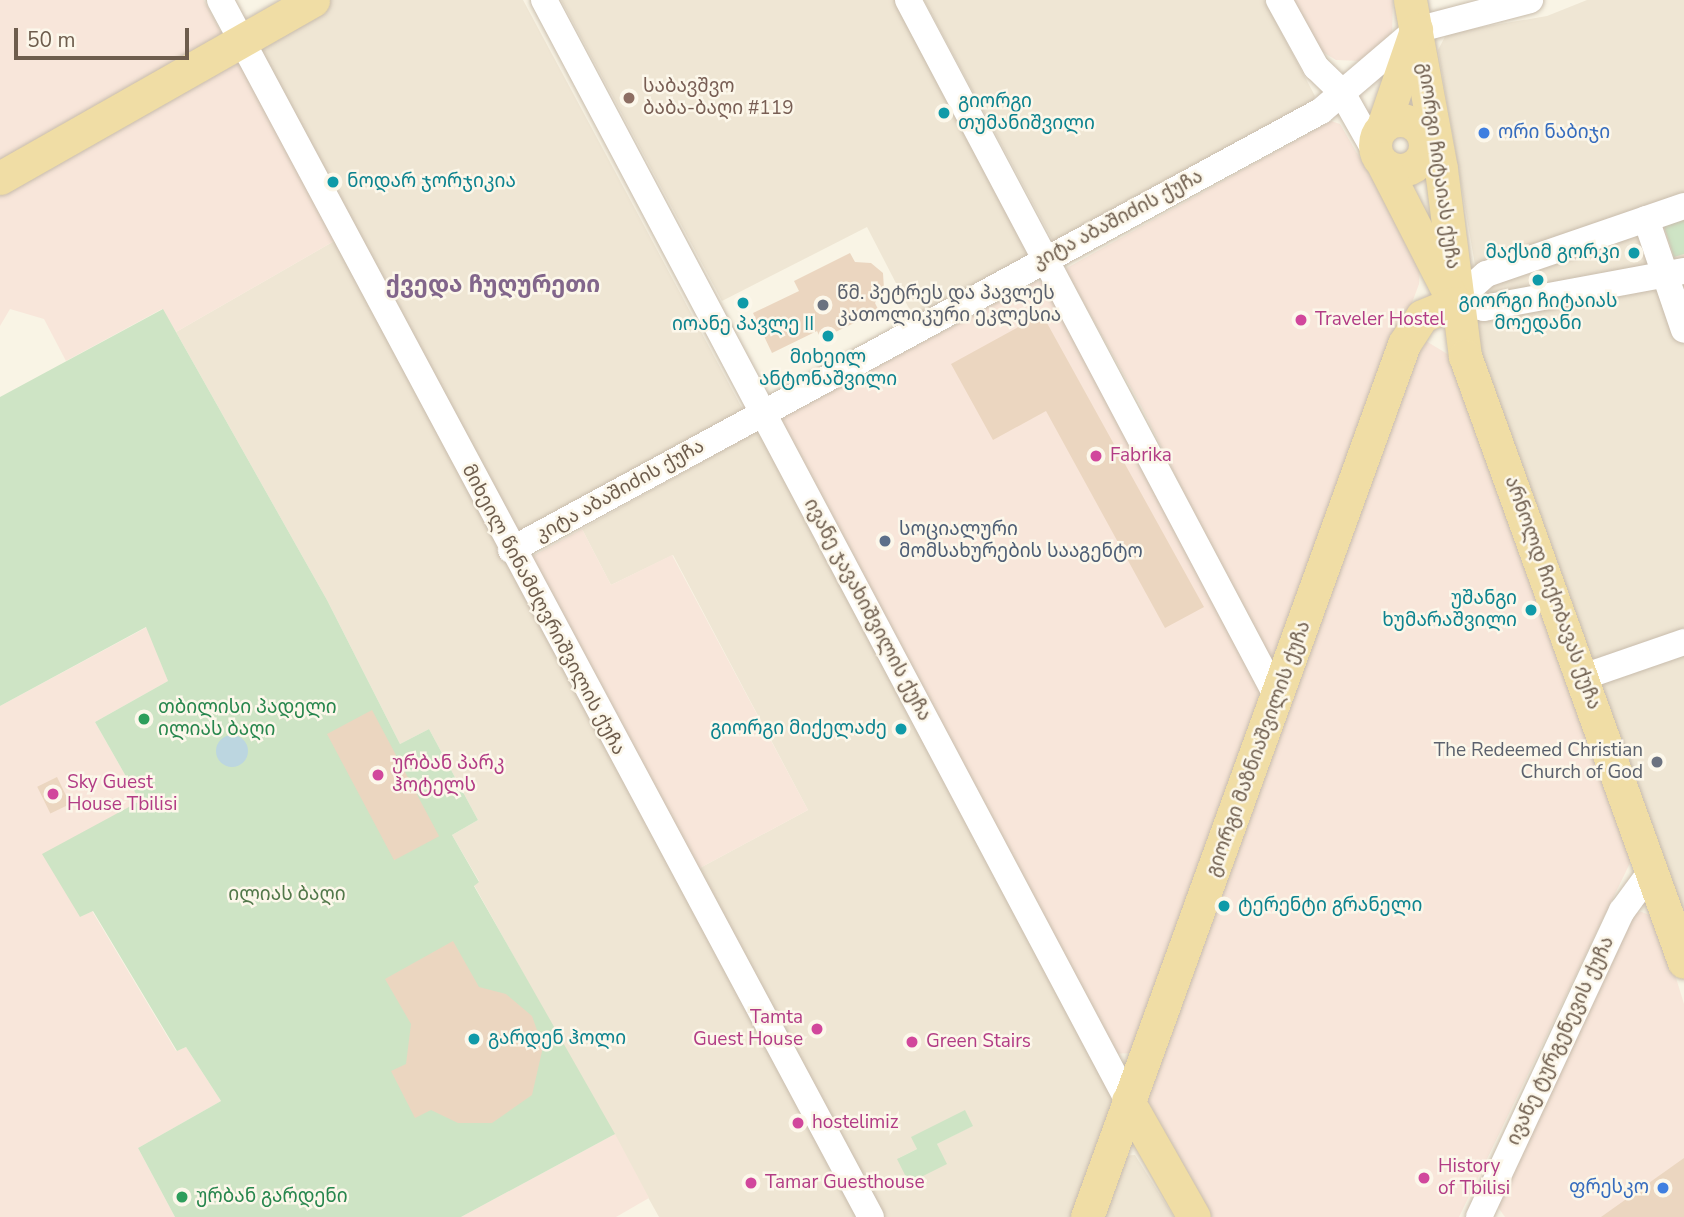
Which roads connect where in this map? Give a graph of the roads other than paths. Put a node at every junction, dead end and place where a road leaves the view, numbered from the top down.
1 (220, 0) edge
2 (313, 0) edge
3 (544, 0) edge
4 (908, 0) edge
5 (1279, 0) edge
6 (1530, 0) edge
7 (1413, 15) edge
8 (242, 40) junction
9 (1341, 91) junction
10 (1381, 148) junction
11 (1433, 160) junction
12 (0, 178) edge
13 (1684, 206) edge
14 (1646, 219) junction
15 (1047, 258) junction
16 (1444, 266) junction
17 (1674, 273) edge
18 (1486, 274) junction
19 (1454, 303) junction
20 (1422, 317) junction
21 (1684, 330) edge
22 (1463, 347) junction
23 (763, 413) junction
24 (511, 550) junction
25 (1684, 642) edge
26 (1583, 677) junction
27 (1278, 697) junction
28 (1652, 870) junction
29 (1684, 962) edge
30 (1128, 1101) junction
31 (871, 1217) edge
32 (1087, 1217) edge
33 (1194, 1217) edge
34 (1479, 1217) edge

1 - 8 street, მიხეილ წინამძღვრიშვილის ქუჩა
2 - 8 main road
3 - 23 street, ივანე ჯავახიშვილის ქუჩა
4 - 15 street
5 - 9 street
6 - 7 street
7 - 9 street, კიტა აბაშიძის ქუჩა
7 - 10 main road, გიორგი ჩიტაიას ქუჩა
7 - 11 main road, გიორგი ჩიტაიას ქუჩა
8 - 12 main road
8 - 24 street, მიხეილ წინამძღვრიშვილის ქუჩა
9 - 10 street
9 - 15 street, კიტა აბაშიძის ქუჩა
10 - 11 main road
10 - 11 main road
10 - 16 main road, გიორგი ჩიტაიას ქუჩა
11 - 16 main road, გიორგი ჩიტაიას ქუჩა
13 - 14 street
14 - 17 street
14 - 18 street
15 - 23 street, კიტა აბაშიძის ქუჩა
15 - 27 street
16 - 18 street
16 - 19 main road, გიორგი ჩიტაიას ქუჩა
16 - 20 main road, გიორგი მაზნიაშვილის ქუჩა
17 - 19 street
17 - 21 street
18 - 19 street
19 - 20 main road
19 - 22 main road, არნოლდ ჩიქობავას ქუჩა
20 - 22 main road
20 - 27 main road, გიორგი მაზნიაშვილის ქუჩა
22 - 26 main road, არნოლდ ჩიქობავას ქუჩა
23 - 24 street, კიტა აბაშიძის ქუჩა
23 - 30 street, ივანე ჯავახიშვილის ქუჩა
24 - 31 street, მიხეილ წინამძღვრიშვილის ქუჩა
25 - 26 street
26 - 28 main road, არნოლდ ჩიქობავას ქუჩა
27 - 30 main road, გიორგი მაზნიაშვილის ქუჩა
28 - 29 main road, არნოლდ ჩიქობავას ქუჩა
28 - 34 street, ივანე ტურგენევის ქუჩა
30 - 32 main road, გიორგი მაზნიაშვილის ქუჩა
30 - 33 main road, ივანე ჯავახიშვილის ქუჩა

